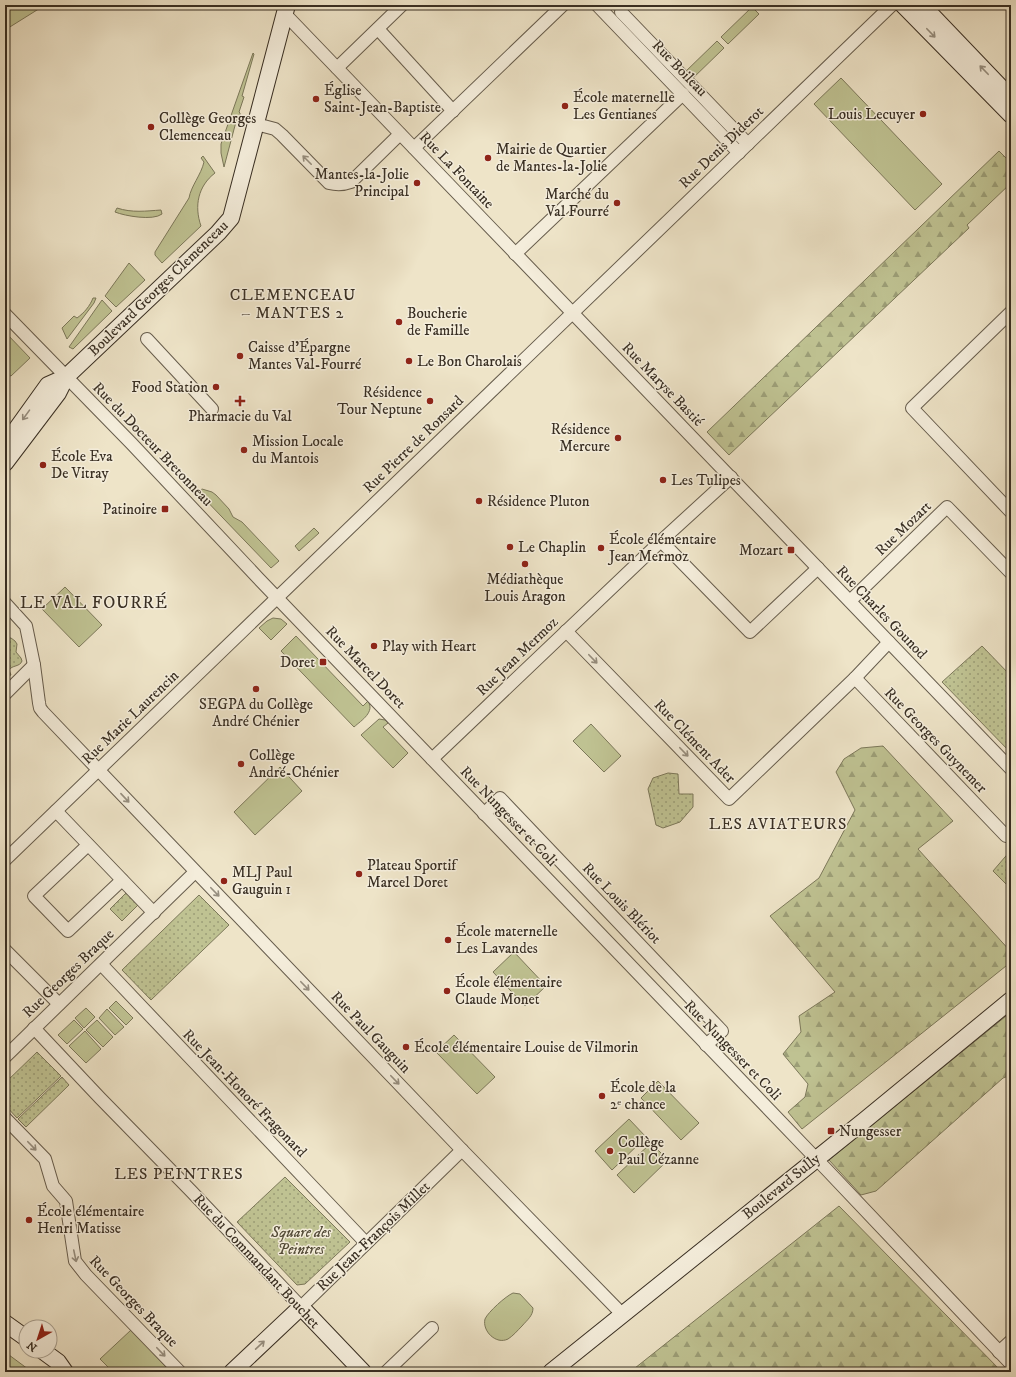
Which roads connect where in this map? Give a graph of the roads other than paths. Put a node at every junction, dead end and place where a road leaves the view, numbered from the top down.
1 (402, 5) edge
2 (563, 5) edge
3 (598, 5) edge
4 (892, 5) edge
5 (903, 5) edge
6 (922, 5) edge
7 (625, 8) edge
8 (286, 10) edge
9 (612, 20) junction
10 (378, 29) junction
11 (337, 68) junction
12 (683, 94) junction
13 (1011, 98) edge
14 (453, 111) junction
15 (1011, 116) edge
16 (256, 124) junction
17 (400, 134) junction
18 (748, 144) junction
19 (414, 148) junction
20 (739, 152) junction
21 (516, 254) junction
22 (1011, 312) edge
23 (572, 313) junction
24 (5, 314) edge
25 (147, 339) dead end
26 (66, 377) junction
27 (212, 409) dead end
28 (5, 445) edge
29 (5, 463) edge
30 (730, 477) junction
31 (1011, 512) edge
32 (661, 541) junction
33 (818, 568) junction
34 (1011, 573) edge
35 (277, 598) junction
36 (850, 601) junction
37 (5, 603) edge
38 (566, 631) junction
39 (889, 642) junction
40 (34, 665) junction
41 (855, 678) junction
42 (5, 694) edge
43 (432, 759) junction
44 (1011, 769) edge
45 (98, 770) junction
46 (56, 811) junction
47 (484, 814) junction
48 (1011, 831) edge
49 (88, 845) junction
50 (5, 860) edge
51 (195, 872) junction
52 (122, 880) junction
53 (154, 913) junction
54 (5, 950) edge
55 (101, 964) junction
56 (1011, 1000) edge
57 (59, 1004) junction
58 (34, 1028) junction
59 (706, 1045) junction
60 (5, 1057) edge
61 (5, 1118) edge
62 (462, 1150) junction
63 (816, 1159) junction
64 (366, 1243) junction
65 (300, 1307) junction
66 (622, 1314) junction
67 (5, 1323) edge
68 (432, 1328) dead end
69 (18, 1332) edge
70 (1011, 1341) edge
71 (999, 1352) junction
72 (54, 1359) edge
73 (1011, 1364) edge
74 (65, 1372) edge
75 (180, 1372) edge
76 (232, 1372) edge
77 (363, 1372) edge
78 (386, 1372) edge
79 (551, 1372) edge

1 - 10 street
2 - 14 street
3 - 9 street, Rue Boileau
4 - 18 street, Rue Denis Diderot
5 -> 15 main road
13 -> 6 main road
7 - 9 street
7 - 18 street
8 - 11 street, Rue La Fontaine
8 - 16 main road, Boulevard Georges Clemenceau
9 - 12 street, Rue Boileau
10 - 11 street
10 - 14 street
11 - 17 street, Rue La Fontaine
12 - 20 street, Rue Boileau
12 - 21 street
14 - 19 street
17 -> 16 street
16 - 26 main road, Boulevard Georges Clemenceau
17 - 19 street, Rue La Fontaine
18 - 20 street, Rue Denis Diderot
19 - 21 street, Rue La Fontaine
20 - 23 street, Rue Denis Diderot
21 - 23 street, Rue La Fontaine
22 - 31 street
23 - 30 street, Rue Maryse Bastié
23 - 35 street, Rue Pierre de Ronsard
24 - 26 street, Rue du Docteur Bretonneau
25 - 27 street
26 -> 28 main road, Boulevard Georges Clemenceau
26 - 29 main road, Boulevard Georges Clemenceau
26 - 35 street, Rue du Docteur Bretonneau
30 - 32 street, Rue Jean Mermoz
30 - 33 street, Rue Charles Gounod
32 - 33 street
32 - 38 street, Rue Jean Mermoz
33 - 36 street, Rue Charles Gounod
34 - 36 street, Rue Mozart
35 - 43 street, Rue Marcel Doret
35 - 45 street, Rue Marie Laurencin
36 - 39 street, Rue Charles Gounod
37 - 40 street, Rue Paul Gauguin
38 -> 41 street, Rue Clément Ader
38 - 43 street, Rue Jean Mermoz
39 - 41 street, Rue Clément Ader
39 - 44 street, Rue Charles Gounod
40 - 42 street
40 - 45 street, Rue Paul Gauguin
41 - 48 street, Rue Georges Guynemer
43 - 47 street, Rue Nungesser et Coli
45 - 46 street, Rue Marie Laurencin
45 -> 51 street, Rue Paul Gauguin
46 - 49 street
46 - 50 street, Rue Marie Laurencin
47 - 59 street, Rue Nungesser et Coli
47 - 59 street, Rue Louis Blériot
49 - 52 street
49 - 52 street
51 - 53 street, Rue Georges Braque
51 -> 62 street, Rue Paul Gauguin
52 - 53 street
53 - 55 street, Rue Georges Braque
54 - 57 street
55 - 57 street, Rue Georges Braque
55 - 64 street, Rue Jean-Honoré Fragonard
56 - 63 main road, Boulevard Sully
57 - 58 street, Rue Georges Braque
58 - 60 street, Rue Georges Braque
58 - 65 street, Rue du Commandant Bouchet
59 - 63 street, Rue Nungesser et Coli
61 -> 75 street, Rue Georges Braque
62 - 64 street, Rue Jean-François Millet
62 - 66 street, Rue Paul Gauguin
63 - 66 main road, Boulevard Sully
63 - 71 street, Rue Nungesser et Coli
64 - 65 street, Rue Jean-François Millet
76 -> 65 main road, Rue Jean-François Millet
65 - 77 main road, Rue du Commandant Bouchet
66 - 79 main road, Boulevard Sully
67 - 69 main road
68 - 78 street
70 - 71 street
71 - 73 street, Rue Nungesser et Coli
72 - 74 main road

